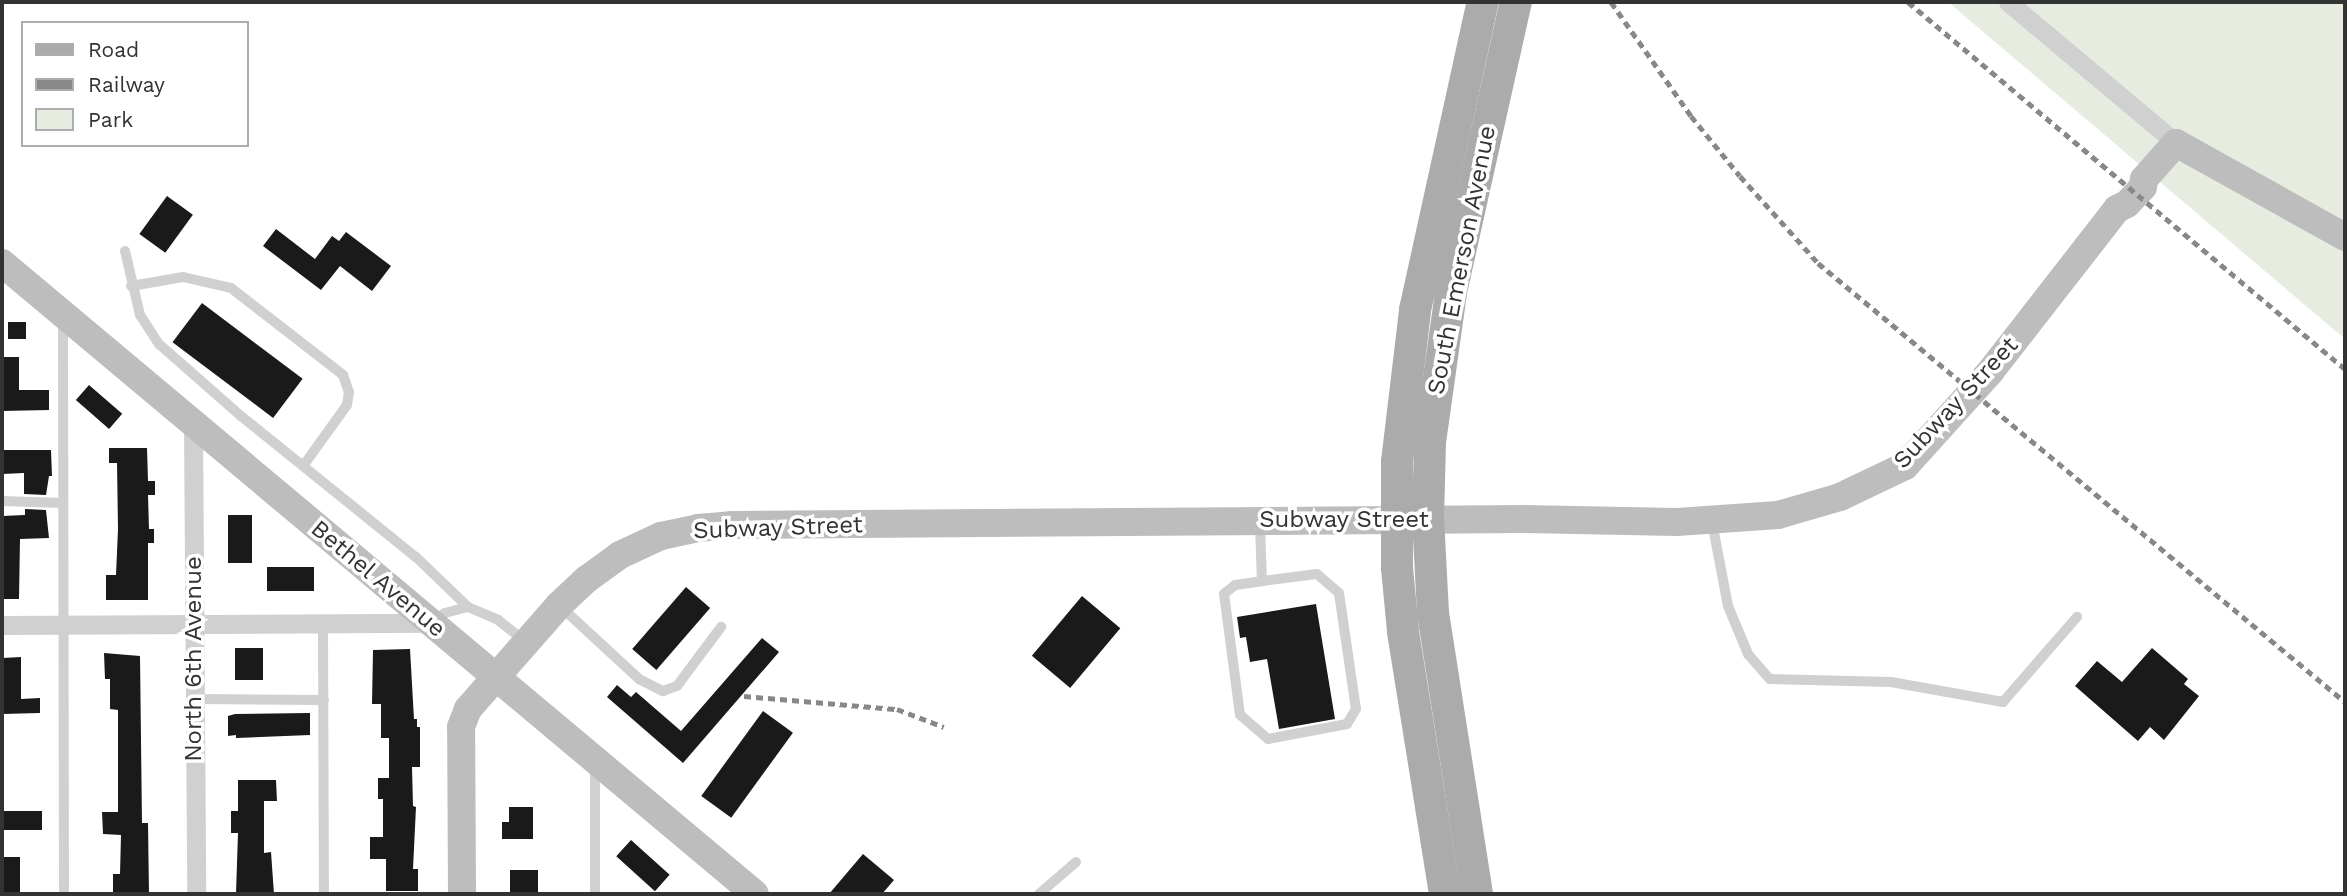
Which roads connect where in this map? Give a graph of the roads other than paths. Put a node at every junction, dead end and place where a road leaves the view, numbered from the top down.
1 (1483, 2) edge
2 (2008, 2) edge
3 (1516, 3) edge
4 (2176, 143) junction
5 (2345, 237) edge
6 (125, 251) dead end
7 (2, 263) edge
8 (131, 286) junction
9 (63, 314) junction
10 (193, 423) junction
11 (303, 466) junction
12 (2, 500) edge
13 (64, 503) junction
14 (1428, 519) junction
15 (1397, 520) junction
16 (1260, 521) junction
17 (1712, 521) junction
18 (1262, 581) junction
19 (559, 605) junction
20 (468, 607) junction
21 (2077, 617) dead end
22 (431, 623) junction
23 (194, 624) junction
24 (323, 624) junction
25 (2, 625) edge
26 (64, 625) junction
27 (721, 627) dead end
28 (526, 642) junction
29 (495, 676) junction
30 (195, 699) junction
31 (324, 700) junction
32 (595, 760) junction
33 (1076, 862) dead end
34 (727, 883) edge
35 (64, 894) edge
36 (196, 894) edge
37 (324, 894) edge
38 (462, 894) edge
39 (595, 894) edge
40 (755, 894) edge
41 (1039, 894) edge
42 (1445, 894) edge
43 (1477, 894) edge

1 - 15 main road, South Emerson Avenue
2 - 4 street
3 - 14 main road, South Emerson Avenue
4 - 5 street
4 - 17 street, Subway Street
6 - 8 lane
7 - 9 street, Bethel Avenue
8 - 11 lane
8 - 11 lane
9 - 10 street, Bethel Avenue
9 - 13 lane
10 - 22 street, Bethel Avenue
10 - 23 street, North 6th Avenue
11 - 20 lane
12 - 13 lane
13 - 26 lane
14 - 15 street, Subway Street
14 - 17 street, Subway Street
14 - 43 main road, South Emerson Avenue
15 - 16 street, Subway Street
15 - 42 main road, South Emerson Avenue
16 - 18 lane
16 - 19 street, Subway Street
17 - 21 lane
18 - 18 lane
19 - 27 lane
19 - 28 street, Subway Street
20 - 22 lane
20 - 28 lane
22 - 24 street
22 - 29 street, Bethel Avenue
23 - 24 street
23 - 26 street
23 - 30 street, North 6th Avenue
24 - 31 lane
25 - 26 street
26 - 35 lane
28 - 29 street, Subway Street
29 - 32 street, Bethel Avenue
29 - 38 street, Subway Street
30 - 31 lane
30 - 36 street, North 6th Avenue
31 - 37 lane
32 - 34 street, Bethel Avenue
32 - 39 lane
33 - 41 lane
34 - 40 street, Bethel Avenue

